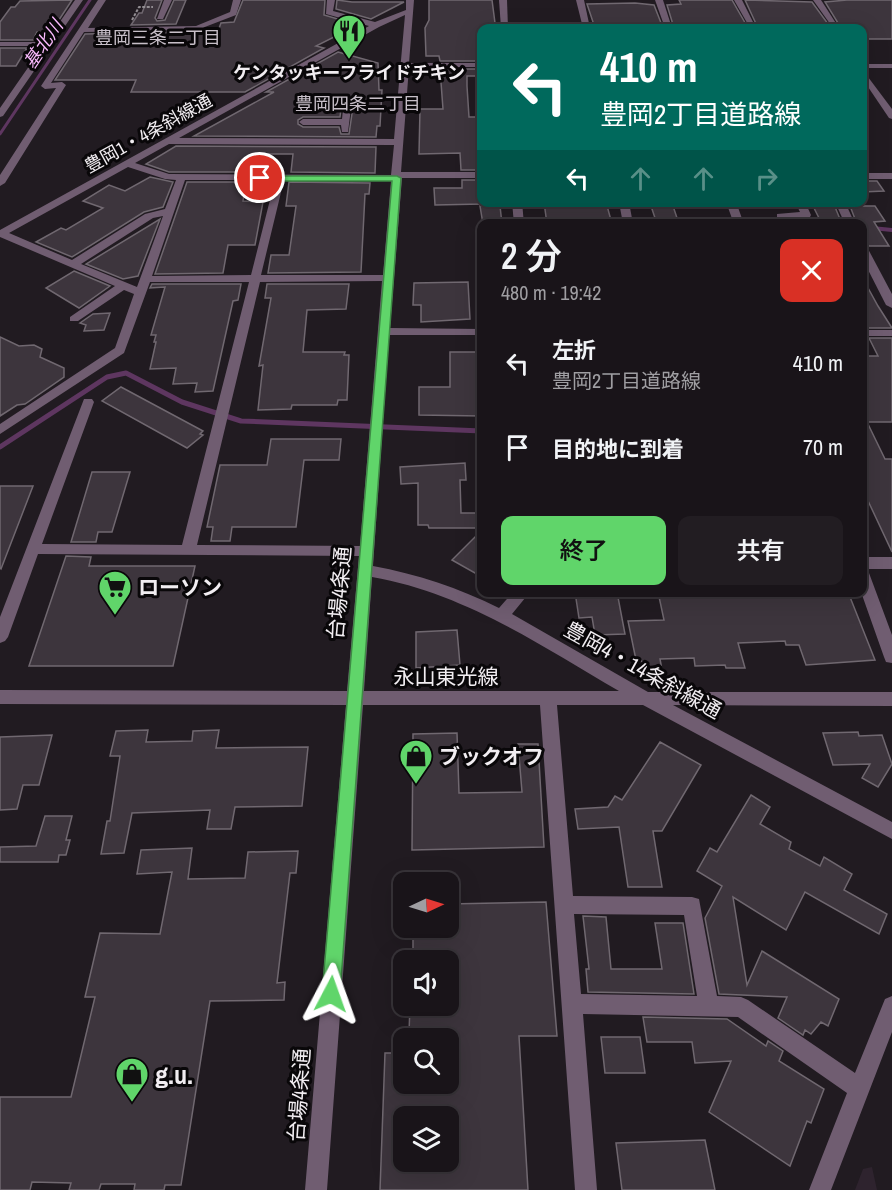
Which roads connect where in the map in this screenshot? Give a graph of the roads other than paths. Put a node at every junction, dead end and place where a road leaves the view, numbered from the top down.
1 (79, 0) edge
2 (102, 0) edge
3 (237, 0) edge
4 (331, 0) edge
5 (503, 0) edge
6 (580, 0) edge
7 (659, 0) edge
8 (738, 0) edge
9 (818, 0) edge
10 (167, 3) edge
11 (409, 5) edge
12 (160, 18) dead end
13 (505, 24) edge
14 (586, 24) edge
15 (668, 24) edge
16 (751, 24) edge
17 (833, 24) edge
18 (376, 25) junction
19 (82, 30) junction
20 (0, 44) edge
21 (48, 44) junction
22 (405, 65) junction
23 (477, 65) edge
24 (867, 66) edge
25 (892, 66) edge
26 (867, 78) edge
27 (348, 100) dead end
28 (4, 103) edge
29 (0, 114) edge
30 (892, 116) edge
31 (303, 122) dead end
32 (345, 122) junction
33 (168, 141) junction
34 (345, 142) junction
35 (399, 142) junction
36 (127, 163) junction
37 (477, 175) edge
38 (867, 176) edge
39 (892, 176) edge
40 (397, 177) junction
41 (181, 178) junction
42 (280, 178) junction
43 (0, 183) edge
44 (802, 207) edge
45 (169, 211) junction
46 (781, 216) dead end
47 (0, 219) edge
48 (14, 227) junction
49 (1, 234) edge
50 (867, 257) edge
51 (72, 265) junction
52 (253, 278) junction
53 (388, 278) junction
54 (147, 279) junction
55 (122, 286) junction
56 (141, 293) junction
57 (892, 305) edge
58 (74, 319) dead end
59 (384, 331) junction
60 (477, 332) edge
61 (867, 333) edge
62 (892, 333) edge
63 (88, 402) dead end
64 (0, 429) edge
65 (33, 549) junction
66 (188, 550) junction
67 (367, 551) junction
68 (867, 563) edge
69 (892, 563) edge
70 (364, 570) junction
71 (867, 587) edge
72 (518, 597) edge
73 (501, 616) junction
74 (0, 638) edge
75 (892, 657) edge
76 (0, 697) edge
77 (354, 698) junction
78 (548, 699) junction
79 (646, 699) junction
80 (892, 699) edge
81 (892, 831) edge
82 (563, 905) junction
83 (570, 1004) junction
84 (709, 1006) junction
85 (892, 1006) edge
86 (886, 1040) edge
87 (859, 1089) junction
88 (316, 1190) edge
89 (586, 1190) edge
90 (820, 1190) edge

1 - 21 street
2 - 19 street
3 - 19 street
4 - 18 street
5 - 13 street
6 - 14 street
7 - 15 street
8 - 16 street
9 - 17 street
10 - 12 street
11 - 18 street, 豊岡1・4条斜線通
11 - 22 street, 台場4条通
18 - 33 street, 豊岡1・4条斜線通
19 - 43 street
20 - 21 street
21 - 28 street
22 - 23 street
22 - 35 street, 台場4条通
24 - 25 street
26 - 30 street
27 - 32 street
28 - 29 street
31 - 32 street
32 - 34 street
33 - 34 street
33 - 36 street, 豊岡1・4条斜線通
34 - 35 street
35 - 40 street, 台場4条通
36 - 41 street
36 - 48 street, 豊岡1・4条斜線通
37 - 40 street
38 - 39 street
40 - 42 street
40 - 53 street, 台場4条通
41 - 42 street
41 - 45 street
42 - 52 street
44 - 46 street
45 - 51 street
45 - 54 street
47 - 48 street
48 - 49 street, 豊岡1・4条斜線通
49 - 51 street
50 - 57 street
51 - 55 street
52 - 53 street
52 - 54 street
52 - 66 street
53 - 59 street, 台場4条通
54 - 56 street
55 - 56 street
55 - 58 street
56 - 64 street
59 - 60 street
59 - 67 street, 台場4条通
61 - 62 street
63 - 65 street
65 - 66 street
65 - 74 street
66 - 67 street
67 - 70 street, 台場4条通
68 - 69 street
70 - 73 street, 豊岡4・14条斜線通
70 - 77 street, 台場4条通
71 - 75 street
72 - 73 street
73 - 79 street, 豊岡4・14条斜線通
76 - 77 street, 永山東光線
77 - 78 street, 永山東光線
77 - 88 street, 台場4条通
78 - 79 street, 永山東光線
78 - 82 street
79 - 80 street, 永山東光線
79 - 81 street, 豊岡4・14条斜線通
82 - 83 street
82 - 84 street
83 - 84 street
83 - 89 street
84 - 87 street
85 - 86 street
86 - 87 street
87 - 90 street

